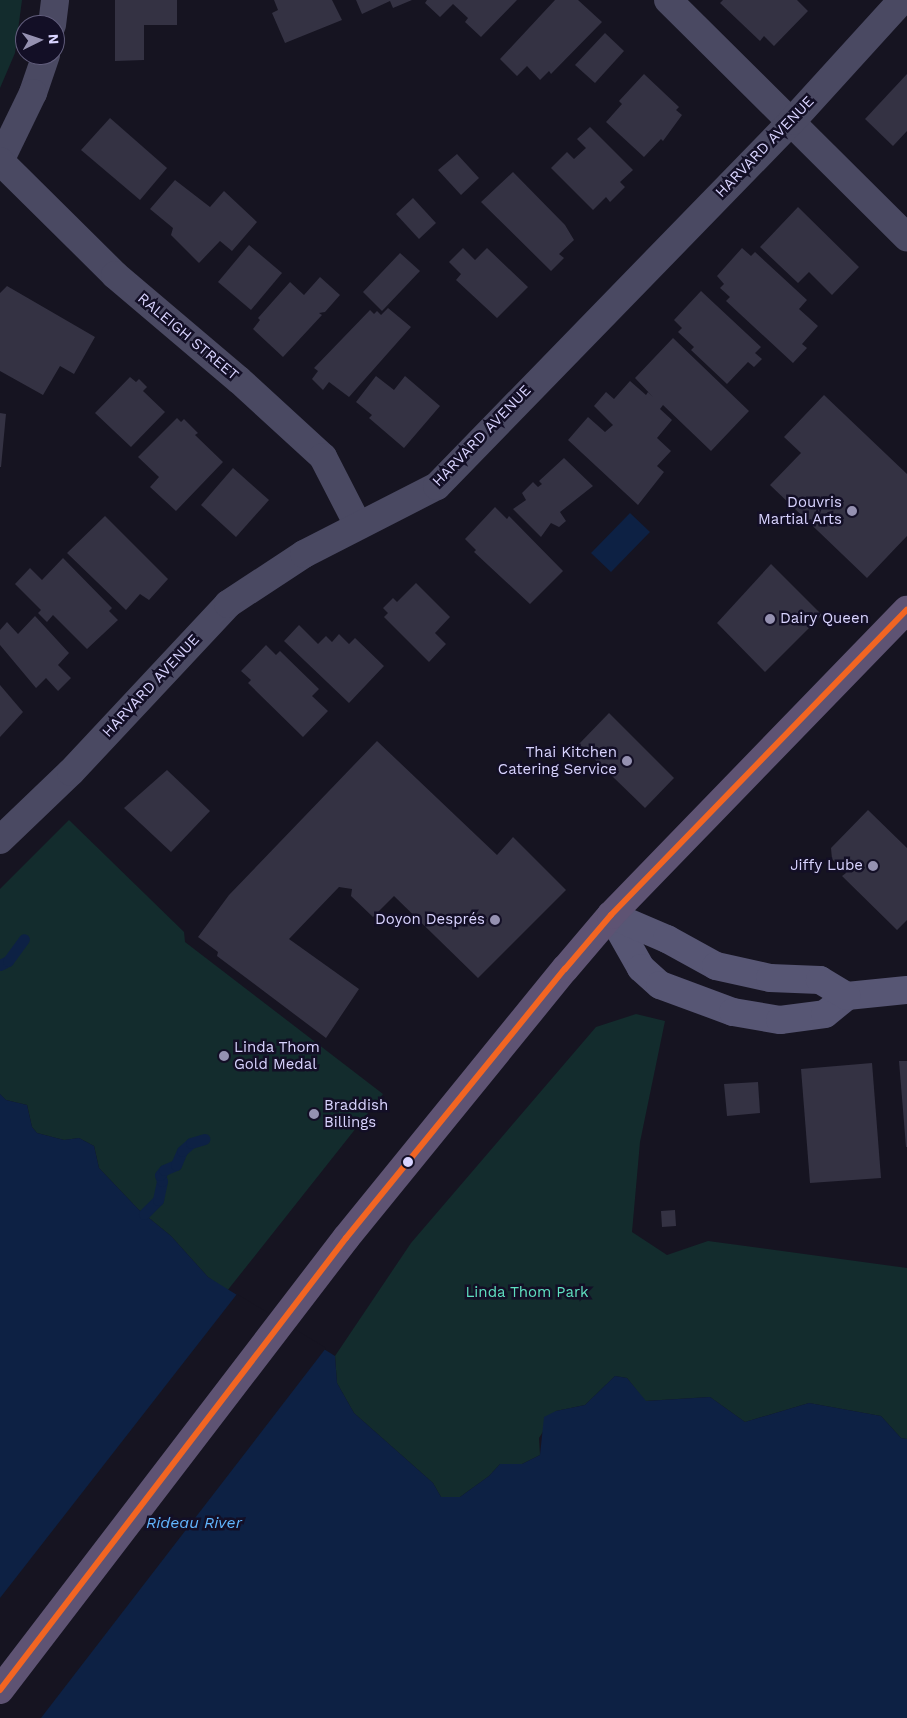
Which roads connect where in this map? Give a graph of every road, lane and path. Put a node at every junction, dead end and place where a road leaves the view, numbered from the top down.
1 (56, 0) edge
2 (668, 0) edge
3 (902, 0) edge
4 (54, 15) edge
5 (43, 65) edge
6 (792, 121) junction
7 (0, 161) edge
8 (907, 237) edge
9 (358, 525) junction
10 (907, 610) edge
11 (0, 840) edge
12 (612, 915) junction
13 (907, 990) edge
14 (847, 996) junction
15 (0, 1690) edge

1 - 4 street
2 - 6 street
3 - 6 street, HARVARD AVENUE
5 - 7 street
6 - 8 street
6 - 9 street, HARVARD AVENUE
7 - 9 street, RALEIGH STREET
9 - 11 street, HARVARD AVENUE
10 - 12 main road
12 - 14 street
12 - 14 street
12 - 15 main road
13 - 14 street

